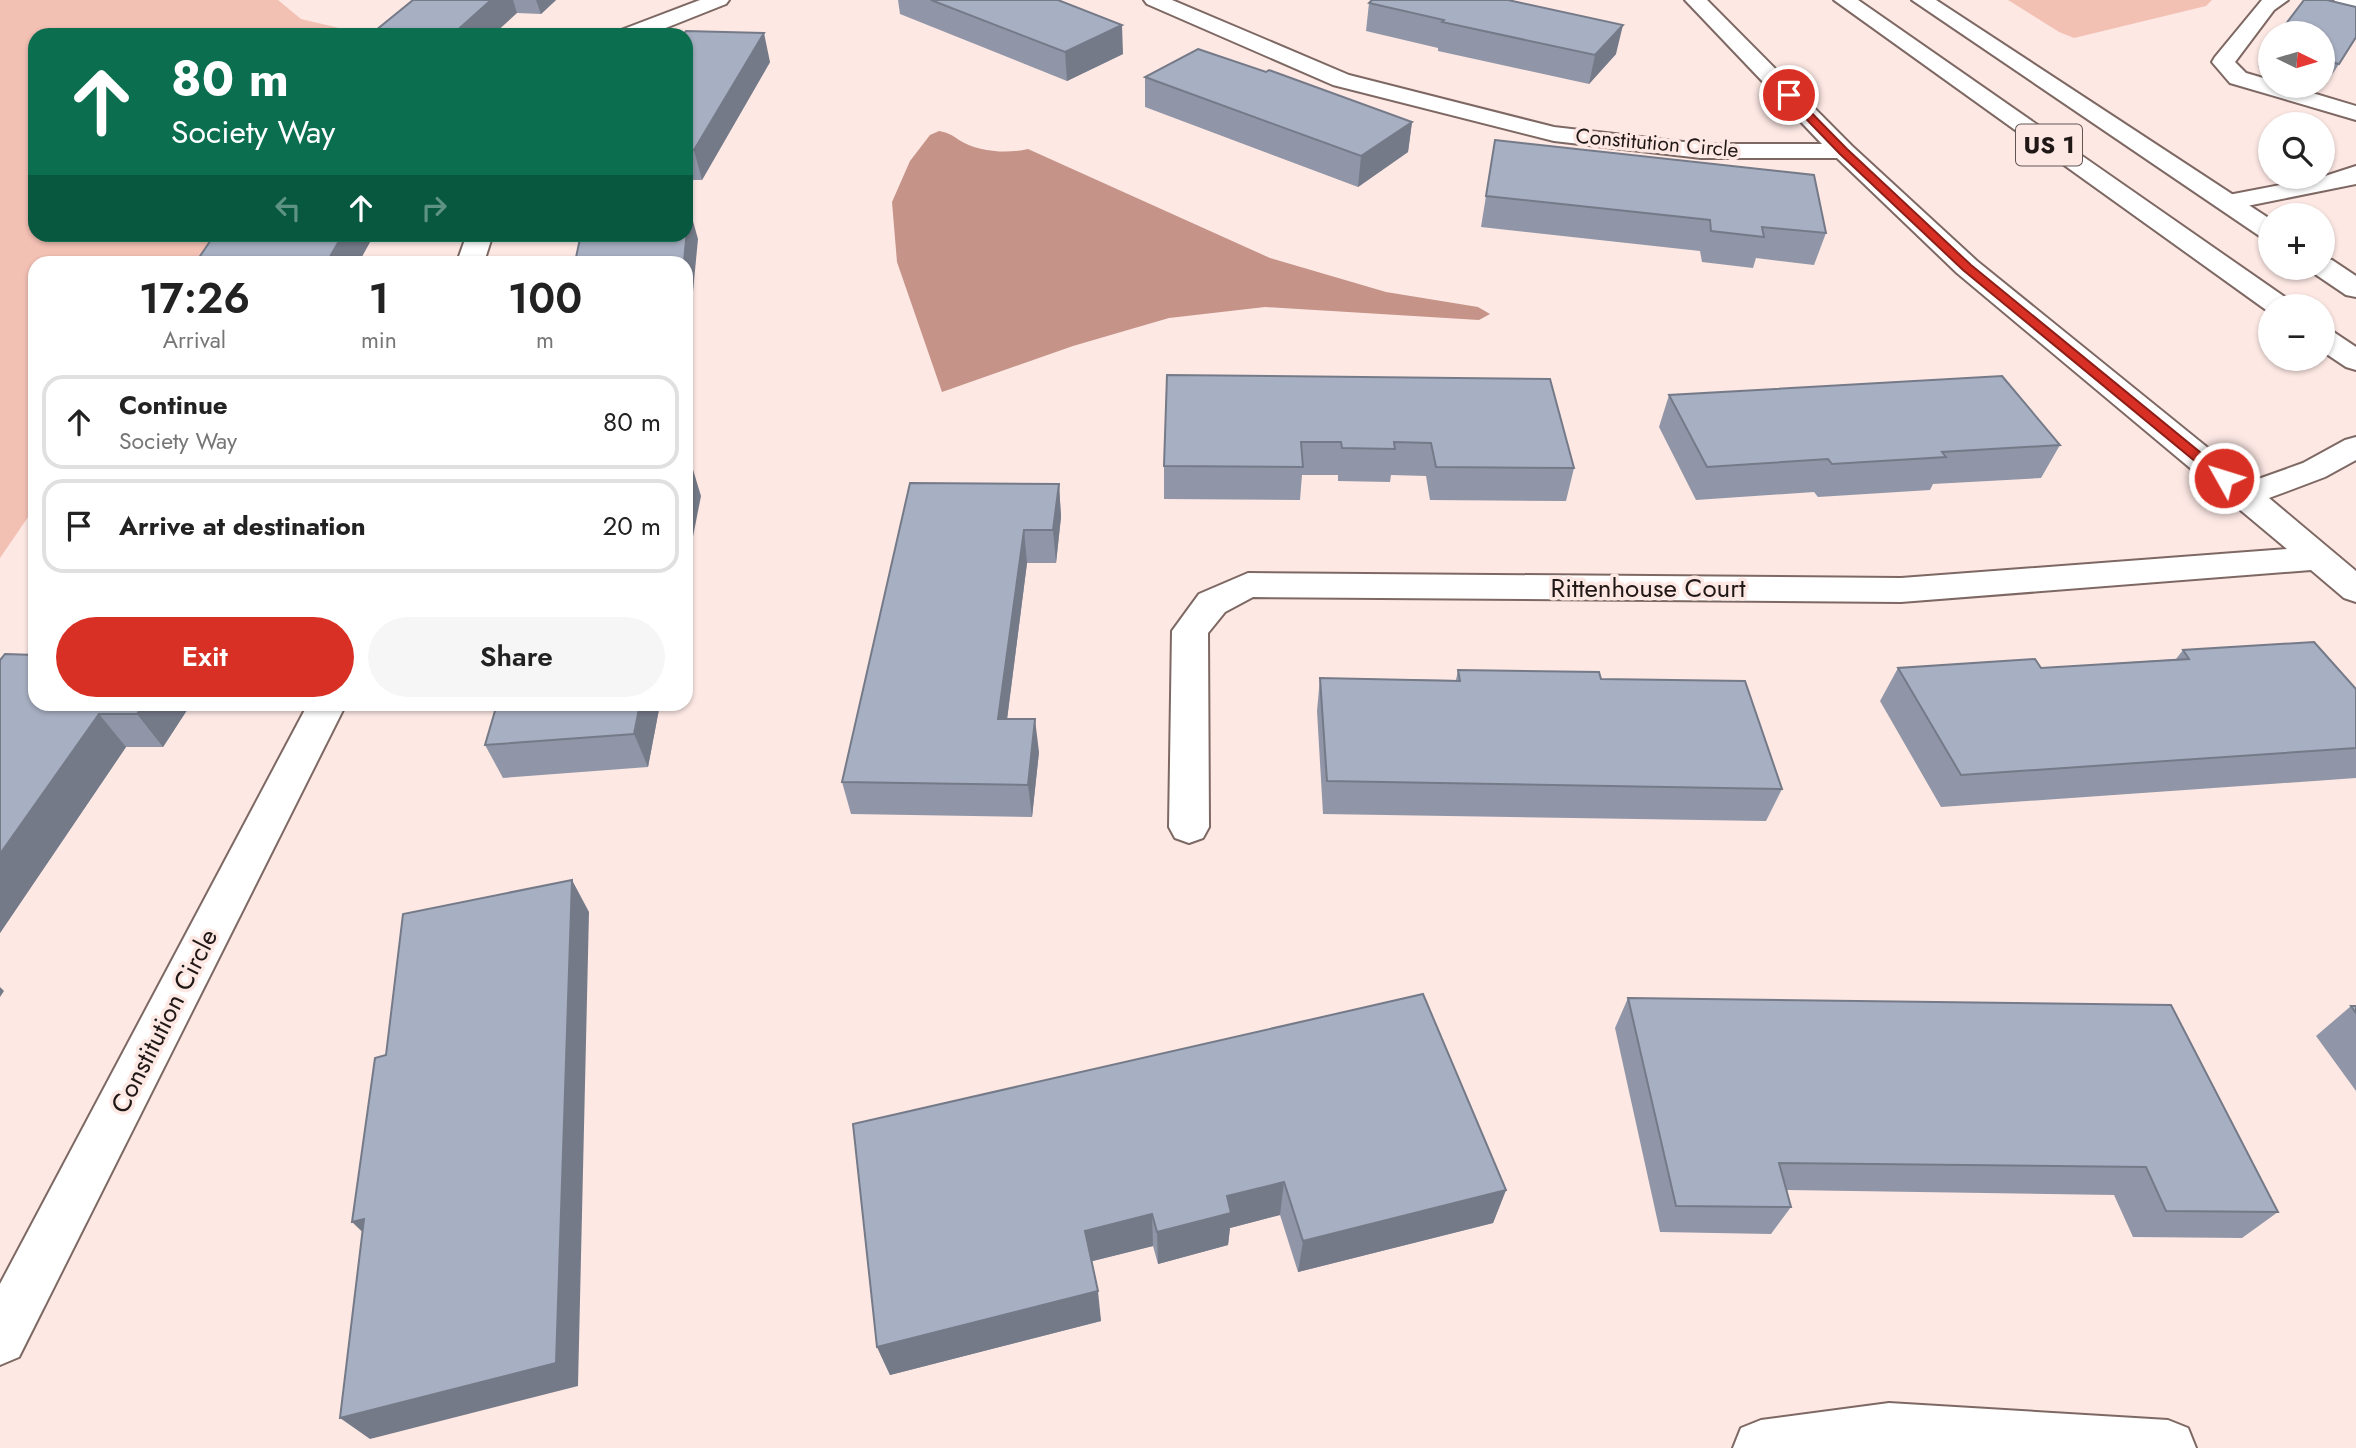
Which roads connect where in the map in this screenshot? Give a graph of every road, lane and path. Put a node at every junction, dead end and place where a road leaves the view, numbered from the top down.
1 (719, 0) edge
2 (1154, 0) edge
3 (1695, 0) edge
4 (1844, 0) edge
5 (1922, 0) edge
6 (2278, 0) edge
7 (2344, 0) edge
8 (2356, 3) edge
9 (647, 28) edge
10 (2356, 113) edge
11 (1843, 151) junction
12 (2356, 174) edge
13 (2227, 202) junction
14 (2258, 222) edge
15 (2335, 275) edge
16 (2356, 289) edge
17 (2262, 294) edge
18 (2335, 346) edge
19 (2356, 361) edge
20 (2356, 447) edge
21 (2245, 495) junction
22 (2318, 558) junction
23 (2356, 590) edge
24 (323, 711) edge
25 (1189, 827) dead end
26 (0, 1338) edge
27 (1761, 1448) edge
28 (2168, 1448) edge

1 - 9 main road
2 - 11 main road, Constitution Circle
3 - 11 main road
4 - 17 main road, US 1
5 - 13 main road, US 1
6 - 10 main road
7 - 8 main road
11 - 21 main road
12 - 13 main road
13 - 14 main road, US 1
15 - 16 main road
18 - 19 main road
20 - 21 main road
21 - 22 main road
22 - 23 main road
22 - 25 main road, Rittenhouse Court
24 - 26 main road, Constitution Circle
27 - 28 main road

